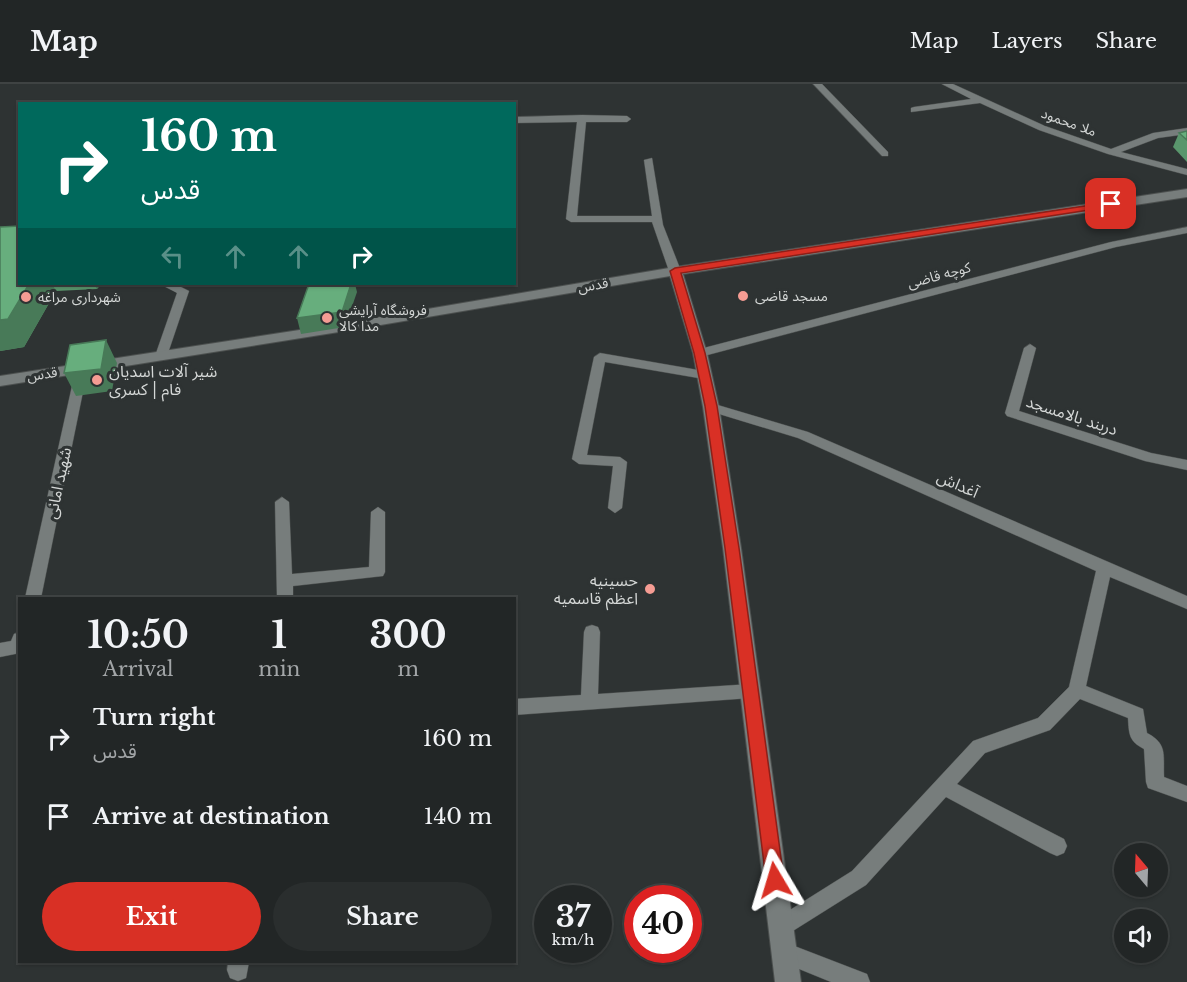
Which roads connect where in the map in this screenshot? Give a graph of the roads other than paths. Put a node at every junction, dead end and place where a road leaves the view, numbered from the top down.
1 (817, 84) edge
2 (967, 84) edge
3 (948, 85) edge
4 (981, 100) junction
5 (914, 110) dead end
6 (582, 118) junction
7 (627, 119) dead end
8 (516, 120) edge
9 (1187, 131) edge
10 (1110, 152) junction
11 (885, 154) dead end
12 (649, 160) dead end
13 (1187, 172) edge
14 (1185, 195) edge
15 (657, 219) junction
16 (1187, 230) edge
17 (675, 271) junction
18 (168, 285) edge
19 (1030, 348) dead end
20 (700, 353) junction
21 (161, 356) junction
22 (82, 368) junction
23 (704, 375) junction
24 (0, 381) edge
25 (711, 406) junction
26 (1187, 465) edge
27 (282, 502) dead end
28 (615, 508) dead end
29 (378, 512) dead end
30 (1104, 568) junction
31 (285, 580) junction
32 (33, 597) edge
33 (285, 597) edge
34 (1187, 603) edge
35 (592, 632) dead end
36 (1077, 690) junction
37 (751, 691) junction
38 (590, 702) junction
39 (516, 707) edge
40 (943, 786) junction
41 (1185, 794) dead end
42 (1057, 846) dead end
43 (781, 927) junction
44 (784, 953) junction
45 (788, 982) edge
46 (859, 982) edge

1 - 11 lane
2 - 3 lane
3 - 4 lane, ملا محمود
4 - 5 lane
4 - 10 lane, ملا محمود
6 - 7 lane
6 - 8 lane
6 - 15 lane
9 - 10 lane
10 - 13 lane, ملا محمود
12 - 15 lane
14 - 17 street, قدس
15 - 17 lane
16 - 20 lane, کوچه قاضی
17 - 20 street
17 - 21 street, قدس
18 - 21 lane
19 - 26 lane, دربند بالامسجد
20 - 23 street
21 - 22 street, قدس
22 - 24 street, قدس
22 - 32 lane, شهید امانی
23 - 25 street
23 - 28 lane
25 - 30 lane, آغداش
25 - 37 street
27 - 31 lane
29 - 31 lane
30 - 34 lane, آغداش
30 - 36 lane
31 - 33 lane
35 - 38 lane
36 - 40 lane
36 - 41 lane
37 - 38 lane
37 - 43 street
38 - 39 lane
40 - 42 lane
40 - 43 lane
43 - 44 street
44 - 45 street
44 - 46 lane

